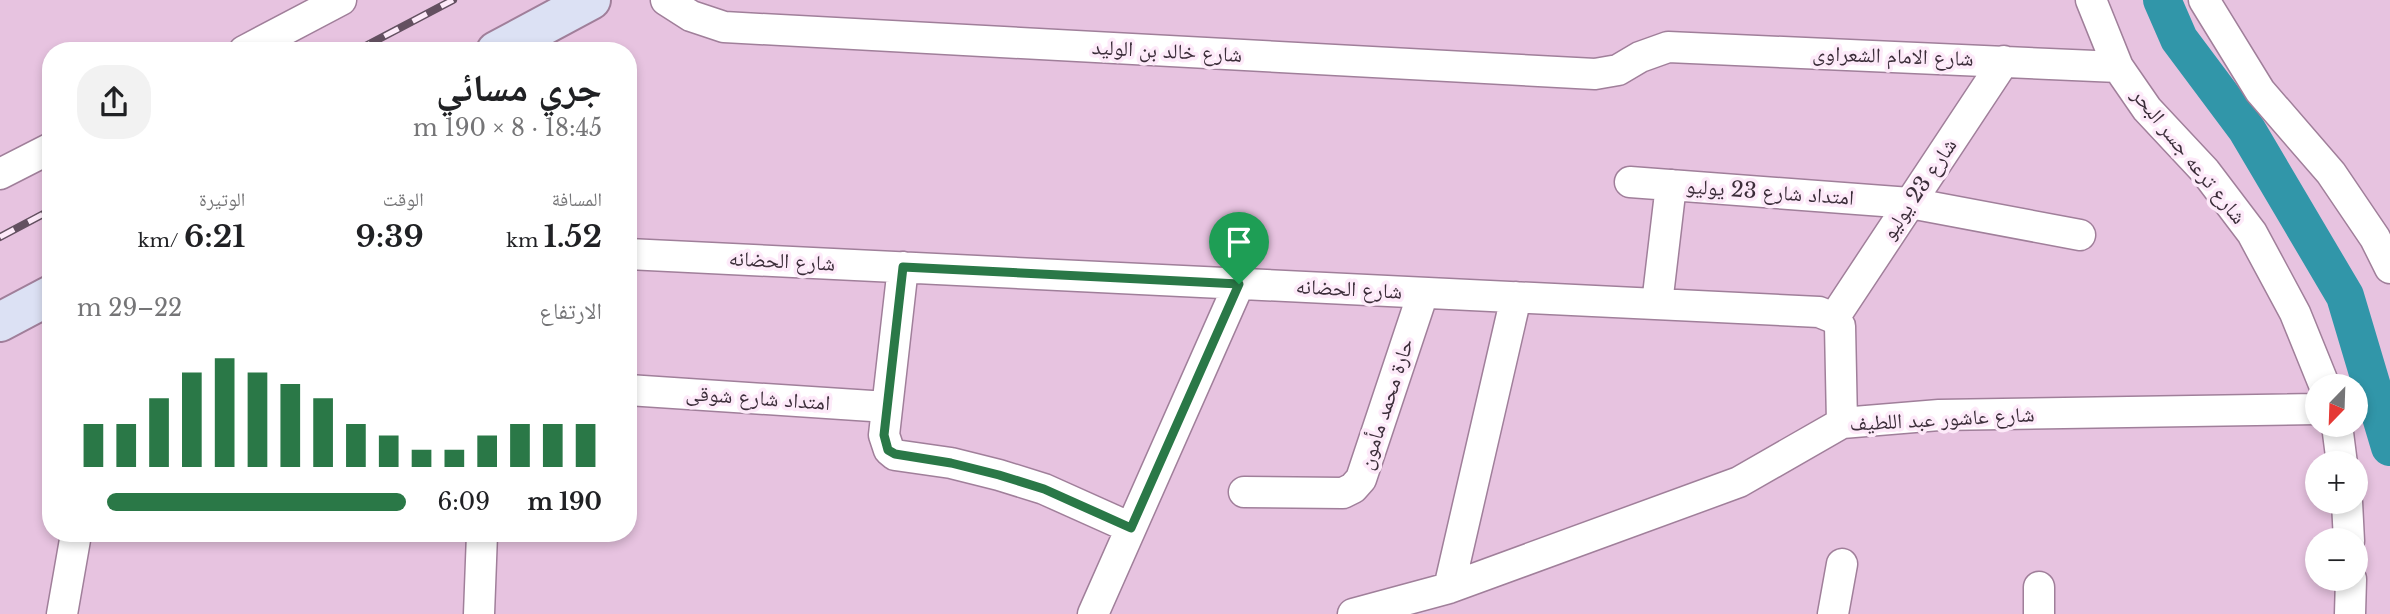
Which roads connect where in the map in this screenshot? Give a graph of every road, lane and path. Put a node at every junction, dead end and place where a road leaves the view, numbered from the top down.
1 (341, 0) edge
2 (591, 0) edge
3 (666, 0) edge
4 (2091, 0) edge
5 (2204, 0) edge
6 (261, 42) edge
7 (513, 42) edge
8 (1668, 47) joint
9 (2004, 61) junction
10 (2118, 67) junction
11 (42, 153) edge
12 (0, 174) edge
13 (1630, 182) dead end
14 (1671, 185) junction
15 (1910, 203) junction
16 (2080, 234) dead end
17 (637, 254) edge
18 (903, 267) junction
19 (2390, 268) edge
20 (1239, 284) junction
21 (1423, 293) junction
22 (1516, 297) junction
23 (42, 300) edge
24 (1657, 304) junction
25 (1834, 318) junction
26 (0, 322) edge
27 (2320, 374) edge
28 (637, 391) edge
29 (887, 407) junction
30 (2305, 409) edge
31 (1842, 423) junction
32 (1244, 492) dead end
33 (1131, 528) junction
34 (75, 542) edge
35 (482, 542) edge
36 (1842, 564) dead end
37 (1449, 588) junction
38 (2351, 591) edge
39 (62, 614) edge
40 (479, 614) edge
41 (1093, 614) edge
42 (1353, 614) edge
43 (1833, 614) edge
44 (2350, 614) edge

1 - 6 street
2 - 7 main road
3 - 8 street, شارع خالد بن الوليد
4 - 10 street, شارع ترعه جسر البحر
5 - 19 street
8 - 9 street, شارع الامام الشعراوى
9 - 10 street, شارع الامام الشعراوى
9 - 15 street, شارع 23 يوليو
10 - 27 street, شارع ترعه جسر البحر
11 - 12 street
13 - 14 street, امتداد شارع 23 يوليو
14 - 15 street, امتداد شارع 23 يوليو
14 - 24 street
15 - 16 street, امتداد شارع 23 يوليو
15 - 25 street, شارع 23 يوليو
17 - 18 street, شارع الحضانه
18 - 20 street, شارع الحضانه
18 - 29 street
20 - 21 street, شارع الحضانه
20 - 33 street
21 - 22 street, شارع الحضانه
21 - 32 street, حارة محمد مأمون
22 - 24 street, شارع الحضانه
22 - 37 street
23 - 26 main road
24 - 25 street, شارع الحضانه
25 - 31 street
28 - 29 street, امتداد شارع شوقى
29 - 33 street
30 - 31 street, شارع عاشور عبد اللطيف
31 - 37 street, شارع عاشور عبد اللطيف
33 - 41 street
34 - 39 street
35 - 40 street
36 - 43 street
37 - 42 street, شارع عاشور عبد اللطيف
38 - 44 street

